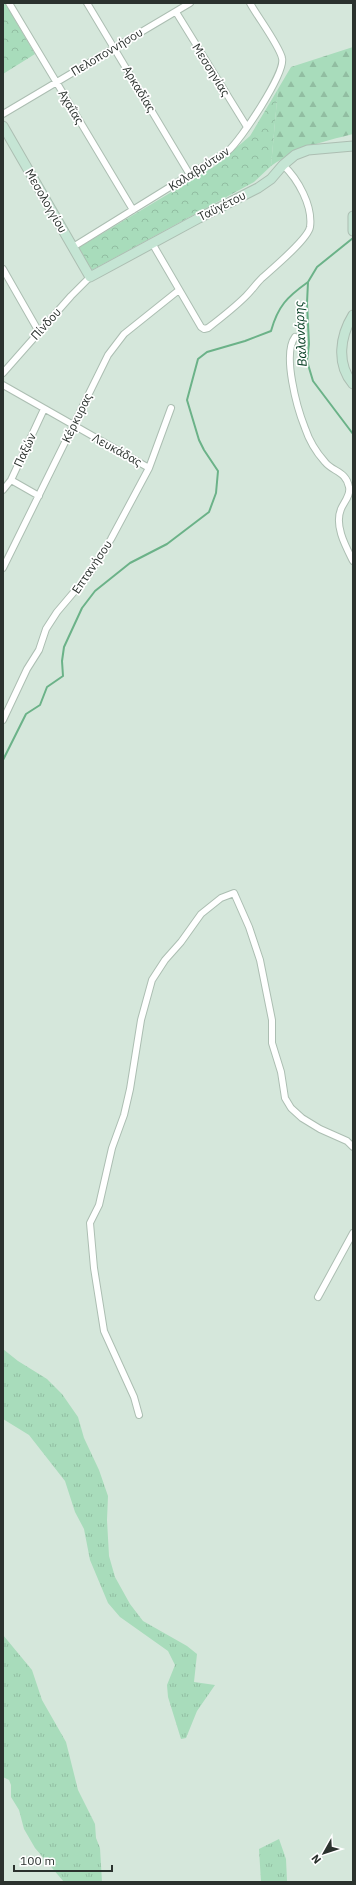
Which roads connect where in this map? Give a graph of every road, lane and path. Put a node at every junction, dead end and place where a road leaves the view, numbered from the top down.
1 (9, 3) edge
2 (87, 3) edge
3 (190, 3) edge
4 (250, 3) edge
5 (176, 12) junction
6 (114, 47) junction
7 (56, 82) junction
8 (3, 114) edge
9 (3, 126) edge
10 (247, 127) junction
11 (353, 146) edge
12 (283, 165) junction
13 (190, 175) junction
14 (133, 210) junction
15 (353, 216) edge
16 (353, 231) edge
17 (152, 243) junction
18 (73, 247) junction
19 (3, 269) edge
20 (90, 277) junction
21 (179, 290) junction
22 (353, 315) edge
23 (39, 332) junction
24 (295, 337) dead end
25 (3, 374) edge
26 (353, 384) edge
27 (3, 385) edge
28 (171, 408) dead end
29 (44, 409) junction
30 (74, 426) junction
31 (149, 468) junction
32 (11, 480) junction
33 (3, 490) edge
34 (39, 496) junction
35 (353, 561) edge
36 (3, 568) edge
37 (3, 720) edge
38 (353, 1147) edge
39 (353, 1232) edge
40 (318, 1297) dead end
41 (139, 1415) dead end

1 - 7 street, Αχαΐας
2 - 6 street, Αρκαδίας
3 - 5 street, Πελοποννήσου
4 - 10 street, Καλαβρύτων
5 - 6 street, Πελοποννήσου
5 - 10 street, Μεσσηνίας
6 - 7 street, Πελοποννήσου
6 - 13 street, Αρκαδίας
7 - 8 street, Πελοποννήσου
7 - 14 street, Αχαΐας
9 - 18 street, Μεσολογγίου
10 - 13 street, Καλαβρύτων
11 - 12 street, Ταϋγέτου
12 - 17 street, Ταϋγέτου
12 - 21 street
13 - 14 street, Καλαβρύτων
14 - 18 street, Καλαβρύτων
15 - 16 street
17 - 20 street, Ταϋγέτου
17 - 21 street
18 - 20 street, Μεσολογγίου
19 - 23 street
20 - 23 street, Πίνδου
21 - 30 street, Κέρκυρας
22 - 26 street
23 - 25 street, Πίνδου
24 - 35 street
27 - 29 street, Λευκάδας
28 - 31 street, Επτανήσου
29 - 30 street, Λευκάδας
29 - 32 street, Παξών
30 - 31 street, Λευκάδας
30 - 34 street, Κέρκυρας
31 - 37 street, Επτανήσου
32 - 33 street, Παξών
32 - 34 street
34 - 36 street, Κέρκυρας
38 - 41 street
39 - 40 street

